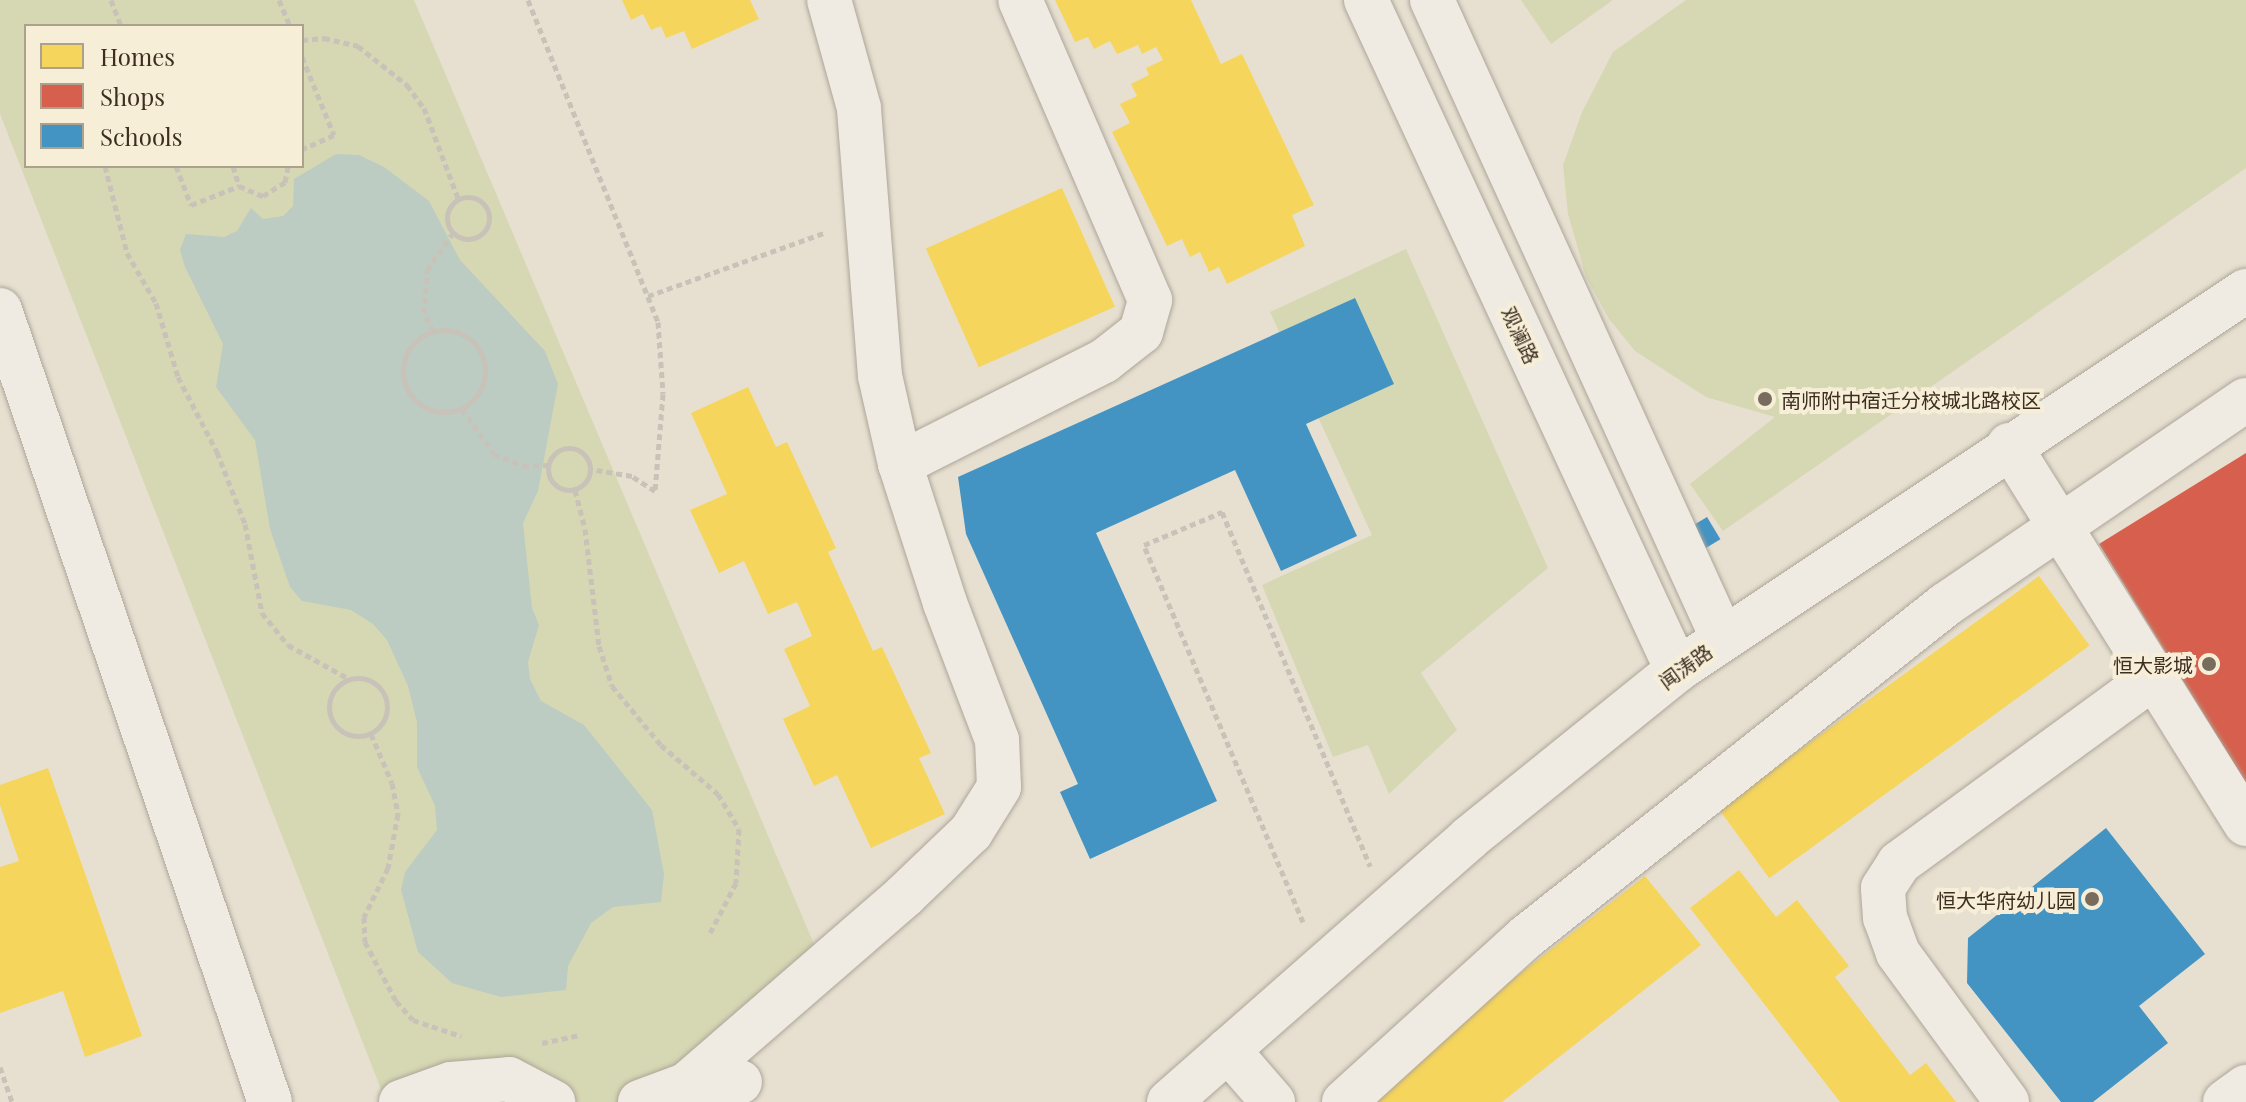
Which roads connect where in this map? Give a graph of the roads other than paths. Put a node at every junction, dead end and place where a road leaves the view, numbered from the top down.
1 (829, 0) edge
2 (1020, 0) edge
3 (1366, 0) edge
4 (1432, 0) edge
5 (2246, 291) edge
6 (0, 310) edge
7 (2246, 400) edge
8 (2009, 445) junction
9 (900, 464) junction
10 (2058, 527) junction
11 (1723, 639) junction
12 (1677, 670) junction
13 (2153, 678) junction
14 (2246, 824) edge
15 (776, 1007) junction
16 (1228, 1050) junction
17 (686, 1085) junction
18 (2246, 1087) edge
19 (749, 1092) edge
20 (270, 1102) edge
21 (401, 1102) edge
22 (553, 1102) edge
23 (640, 1102) edge
24 (1169, 1102) edge
25 (1273, 1102) edge
26 (1344, 1102) edge
27 (2007, 1102) edge
28 (2225, 1102) edge

1 - 9 street
2 - 9 street
3 - 12 street, 观澜路
4 - 11 street
5 - 8 street, 闻涛路
6 - 20 street
7 - 10 street
8 - 10 street
8 - 11 street, 闻涛路
9 - 15 street
10 - 13 street
10 - 26 street
11 - 12 street, 闻涛路
12 - 16 street, 闻涛路
13 - 14 street
13 - 27 street
15 - 17 street
15 - 19 street
16 - 24 street, 闻涛路
16 - 25 street
17 - 19 street
17 - 23 street
18 - 28 street
21 - 22 street

